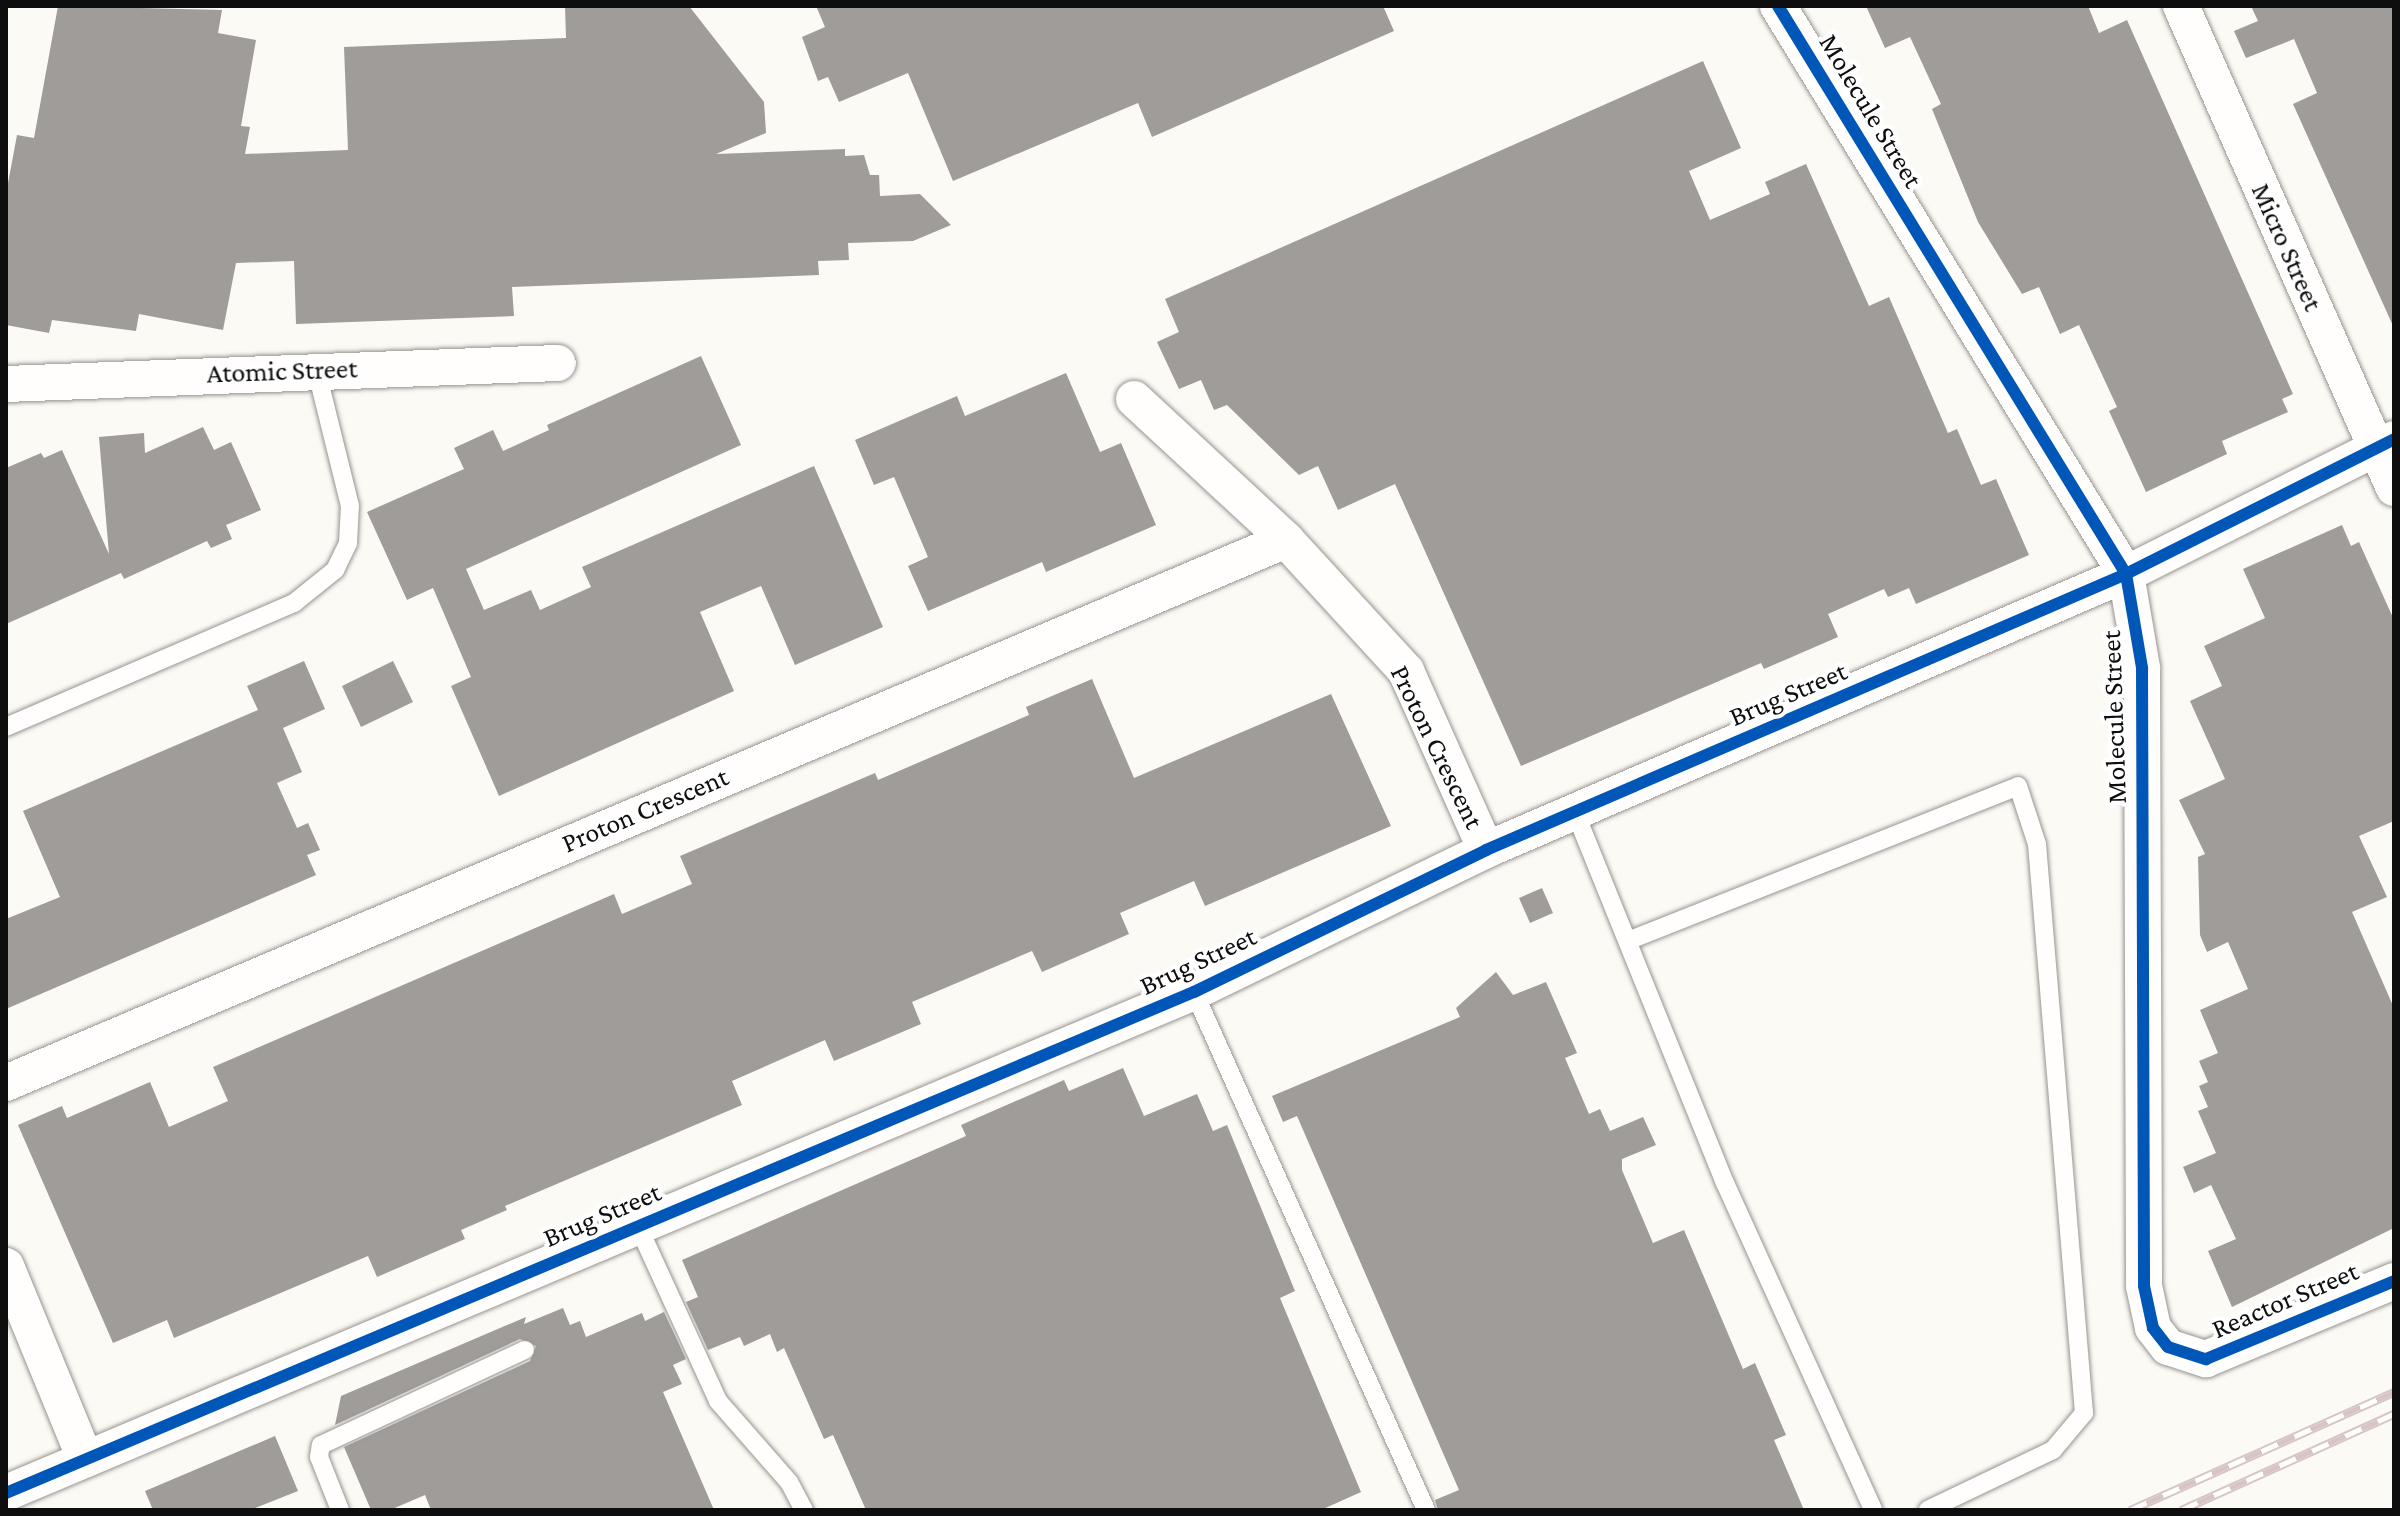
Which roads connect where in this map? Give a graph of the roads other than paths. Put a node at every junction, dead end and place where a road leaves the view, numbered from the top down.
1 (1778, 6) edge
2 (2181, 6) edge
3 (558, 363) dead end
4 (316, 369) junction
5 (6, 384) edge
6 (1134, 399) dead end
7 (2385, 443) edge
8 (2394, 488) edge
9 (1286, 540) junction
10 (2126, 574) junction
11 (6, 727) edge
12 (1575, 812) junction
13 (1486, 850) junction
14 (1630, 940) junction
15 (1194, 992) junction
16 (6, 1083) edge
17 (638, 1226) junction
18 (6, 1266) edge
19 (2394, 1281) edge
20 (2144, 1286) joint
21 (525, 1350) dead end
22 (85, 1459) junction
23 (6, 1493) edge
24 (340, 1510) edge
25 (804, 1510) edge
26 (1426, 1510) edge
27 (1873, 1510) edge
28 (1928, 1510) edge

1 - 10 street, Molecule Street
2 - 7 street, Micro Street
3 - 4 street, Atomic Street
4 - 5 street, Atomic Street
4 - 11 lane
6 - 9 street, Proton Crescent
7 - 8 street, Micro Street
7 - 10 street, Brug Street
9 - 13 street, Proton Crescent
9 - 16 street, Proton Crescent
10 - 12 street, Brug Street
10 - 20 street, Molecule Street
12 - 13 street, Brug Street
12 - 14 lane
13 - 15 street, Brug Street
14 - 27 lane
14 - 28 lane
15 - 17 street, Brug Street
15 - 26 lane
17 - 22 street, Brug Street
17 - 25 lane
18 - 22 street
19 - 20 street, Reactor Street
21 - 24 lane
22 - 23 street, Brug Street

